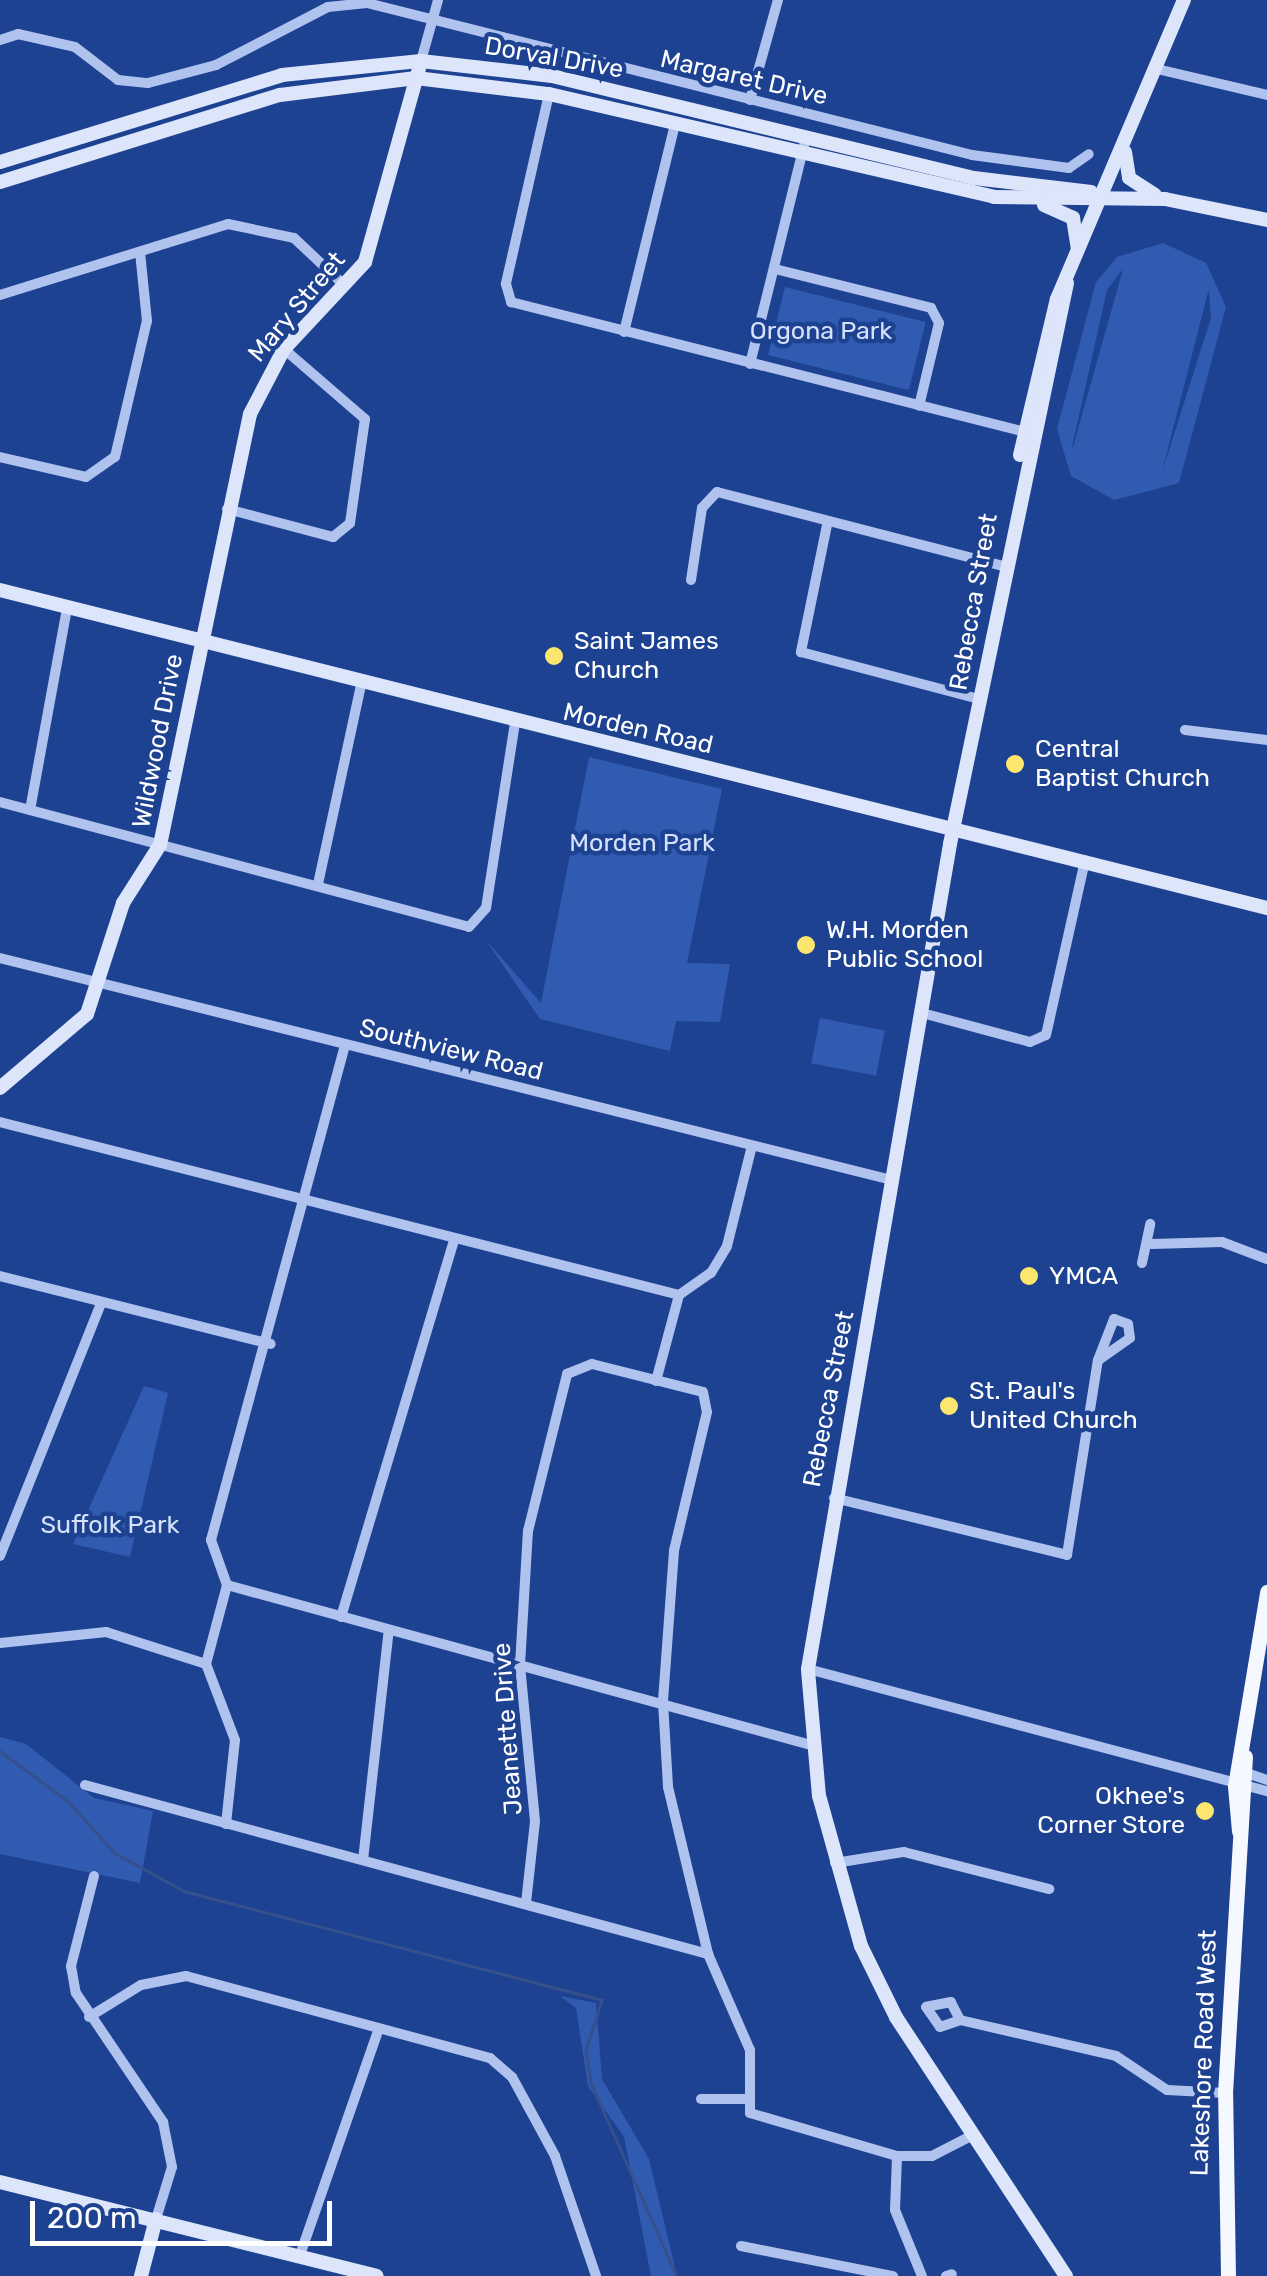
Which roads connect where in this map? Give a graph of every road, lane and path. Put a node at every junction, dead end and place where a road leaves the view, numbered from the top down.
1 (438, 0) edge
2 (778, 0) edge
3 (1184, 0) edge
4 (432, 24) junction
5 (0, 40) edge
6 (420, 61) junction
7 (1158, 69) junction
8 (416, 78) junction
9 (549, 94) junction
10 (1267, 95) edge
11 (750, 100) junction
12 (675, 125) junction
13 (806, 138) junction
14 (1126, 138) junction
15 (1089, 154) dead end
16 (802, 157) junction
17 (0, 162) edge
18 (0, 182) edge
19 (1103, 195) junction
20 (1164, 199) junction
21 (1024, 200) junction
22 (1267, 220) edge
23 (140, 252) junction
24 (1077, 257) junction
25 (775, 269) junction
26 (1067, 283) junction
27 (344, 285) junction
28 (0, 295) edge
29 (624, 332) junction
30 (284, 349) junction
31 (750, 364) junction
32 (919, 406) junction
33 (1025, 432) junction
34 (0, 457) edge
35 (1020, 476) junction
36 (227, 509) junction
37 (828, 525) junction
38 (1003, 566) junction
39 (691, 580) dead end
40 (0, 590) edge
41 (67, 610) junction
42 (200, 644) junction
43 (361, 684) junction
44 (979, 699) junction
45 (516, 723) junction
46 (1184, 730) dead end
47 (1267, 740) edge
48 (0, 802) edge
49 (30, 810) junction
50 (953, 828) junction
51 (160, 845) junction
52 (1084, 860) junction
53 (318, 884) junction
54 (1267, 908) edge
55 (0, 958) edge
56 (101, 984) junction
57 (922, 1013) junction
58 (345, 1044) junction
59 (0, 1088) edge
60 (0, 1122) edge
61 (752, 1146) junction
62 (892, 1180) junction
63 (306, 1201) junction
64 (1150, 1224) dead end
65 (454, 1240) junction
66 (1152, 1244) junction
67 (1267, 1259) edge
68 (1142, 1263) dead end
69 (0, 1276) edge
70 (679, 1294) junction
71 (101, 1304) junction
72 (270, 1344) junction
73 (1098, 1360) dead end
74 (656, 1381) junction
75 (833, 1498) junction
76 (0, 1556) edge
77 (227, 1585) junction
78 (1267, 1592) edge
79 (340, 1617) junction
80 (389, 1630) junction
81 (0, 1643) edge
82 (206, 1664) junction
83 (520, 1665) junction
84 (808, 1669) junction
85 (663, 1702) junction
86 (811, 1745) junction
87 (1242, 1774) junction
88 (1267, 1780) edge
89 (85, 1785) dead end
90 (1267, 1791) edge
91 (226, 1824) junction
92 (363, 1860) junction
93 (835, 1863) junction
94 (94, 1876) dead end
95 (1048, 1889) dead end
96 (526, 1903) junction
97 (708, 1954) junction
98 (89, 2017) junction
99 (960, 2020) dead end
100 (377, 2034) junction
101 (1225, 2093) junction
102 (701, 2099) dead end
103 (748, 2099) junction
104 (973, 2135) junction
105 (897, 2156) junction
106 (0, 2182) edge
107 (156, 2219) junction
108 (741, 2246) dead end
109 (300, 2255) junction
110 (141, 2276) edge
111 (376, 2276) edge
112 (596, 2276) edge
113 (894, 2276) edge
114 (922, 2276) edge
115 (1066, 2276) edge
116 (1228, 2276) edge

1 - 4 street, Mary Street
2 - 11 street
3 - 7 main road, Rebecca Street
4 - 5 street, Margaret Drive
4 - 6 street, Mary Street
4 - 11 street, Margaret Drive
6 - 8 main road, Mary Street
6 - 13 main road, Dorval Drive
6 - 17 main road, Dorval Drive
7 - 10 street
7 - 14 main road, Rebecca Street
8 - 9 main road, Dorval Drive
8 - 18 main road, Dorval Drive
8 - 27 main road, Mary Street
9 - 12 main road, Dorval Drive
9 - 29 street
11 - 15 street, Margaret Drive
12 - 16 main road, Dorval Drive
12 - 29 street
13 - 16 street
13 - 19 main road, Dorval Drive
14 - 19 main road, Rebecca Street
14 - 20 main road
16 - 21 main road, Dorval Drive
16 - 25 street
19 - 20 main road, Dorval Drive
19 - 21 main road, Dorval Drive
19 - 24 main road, Rebecca Street
20 - 22 main road, Dorval Drive
21 - 24 main road
23 - 27 street
23 - 28 street
23 - 34 street
24 - 26 main road, Rebecca Street
25 - 31 street
25 - 32 street
26 - 33 main road, Rebecca Street
26 - 35 main road, Rebecca Street
27 - 30 main road, Mary Street
29 - 31 street
30 - 36 main road, Mary Street
30 - 36 street
31 - 32 street
32 - 33 street
33 - 35 main road, Rebecca Street
35 - 38 main road, Rebecca Street
36 - 42 main road, Mary Street
37 - 38 street
37 - 39 street
37 - 44 street
38 - 44 main road, Rebecca Street
40 - 41 main road, Morden Road
41 - 42 main road, Morden Road
41 - 49 street
42 - 43 main road, Morden Road
42 - 51 main road, Wildwood Drive
43 - 45 main road, Morden Road
43 - 53 street
44 - 50 main road, Rebecca Street
45 - 50 main road, Morden Road
45 - 53 street
46 - 47 street
48 - 49 street
49 - 51 street
50 - 52 main road, Morden Road
50 - 57 main road, Rebecca Street
51 - 53 street
51 - 56 main road, Wildwood Drive
52 - 54 main road, Morden Road
52 - 57 street
55 - 56 street, Southview Road
56 - 58 street, Southview Road
56 - 59 main road, Wildwood Drive
57 - 62 main road, Rebecca Street
58 - 61 street, Southview Road
58 - 63 street
60 - 63 street
61 - 62 street, Southview Road
61 - 70 street
62 - 75 main road, Rebecca Street
63 - 65 street
63 - 72 street
64 - 66 street
65 - 70 street
65 - 79 street
66 - 67 street
66 - 68 street
69 - 71 street
70 - 74 street
71 - 72 street
71 - 76 street
72 - 77 street
73 - 75 street
74 - 83 street, Jeanette Drive
74 - 85 street
75 - 84 main road, Rebecca Street
77 - 79 street
77 - 82 street
78 - 87 main road, Lakeshore Road West
79 - 80 street
80 - 83 street
80 - 92 street
81 - 82 street
82 - 91 street
83 - 85 street
83 - 96 street, Jeanette Drive
84 - 86 main road, Rebecca Street
84 - 87 street
85 - 86 street
85 - 97 street
86 - 93 main road, Rebecca Street
87 - 88 street
87 - 90 street
87 - 101 main road, Lakeshore Road West
89 - 91 street
91 - 92 street
92 - 96 street
93 - 95 street
93 - 104 main road, Rebecca Street
94 - 98 street
96 - 97 street
97 - 103 street
98 - 100 street
98 - 107 street
99 - 101 street
100 - 109 street
100 - 112 street
101 - 116 main road, Lakeshore Road West
102 - 103 street
103 - 105 street
104 - 105 street
104 - 115 main road, Rebecca Street
105 - 114 street
106 - 107 main road
107 - 109 main road
107 - 110 main road
108 - 113 street
109 - 111 main road

